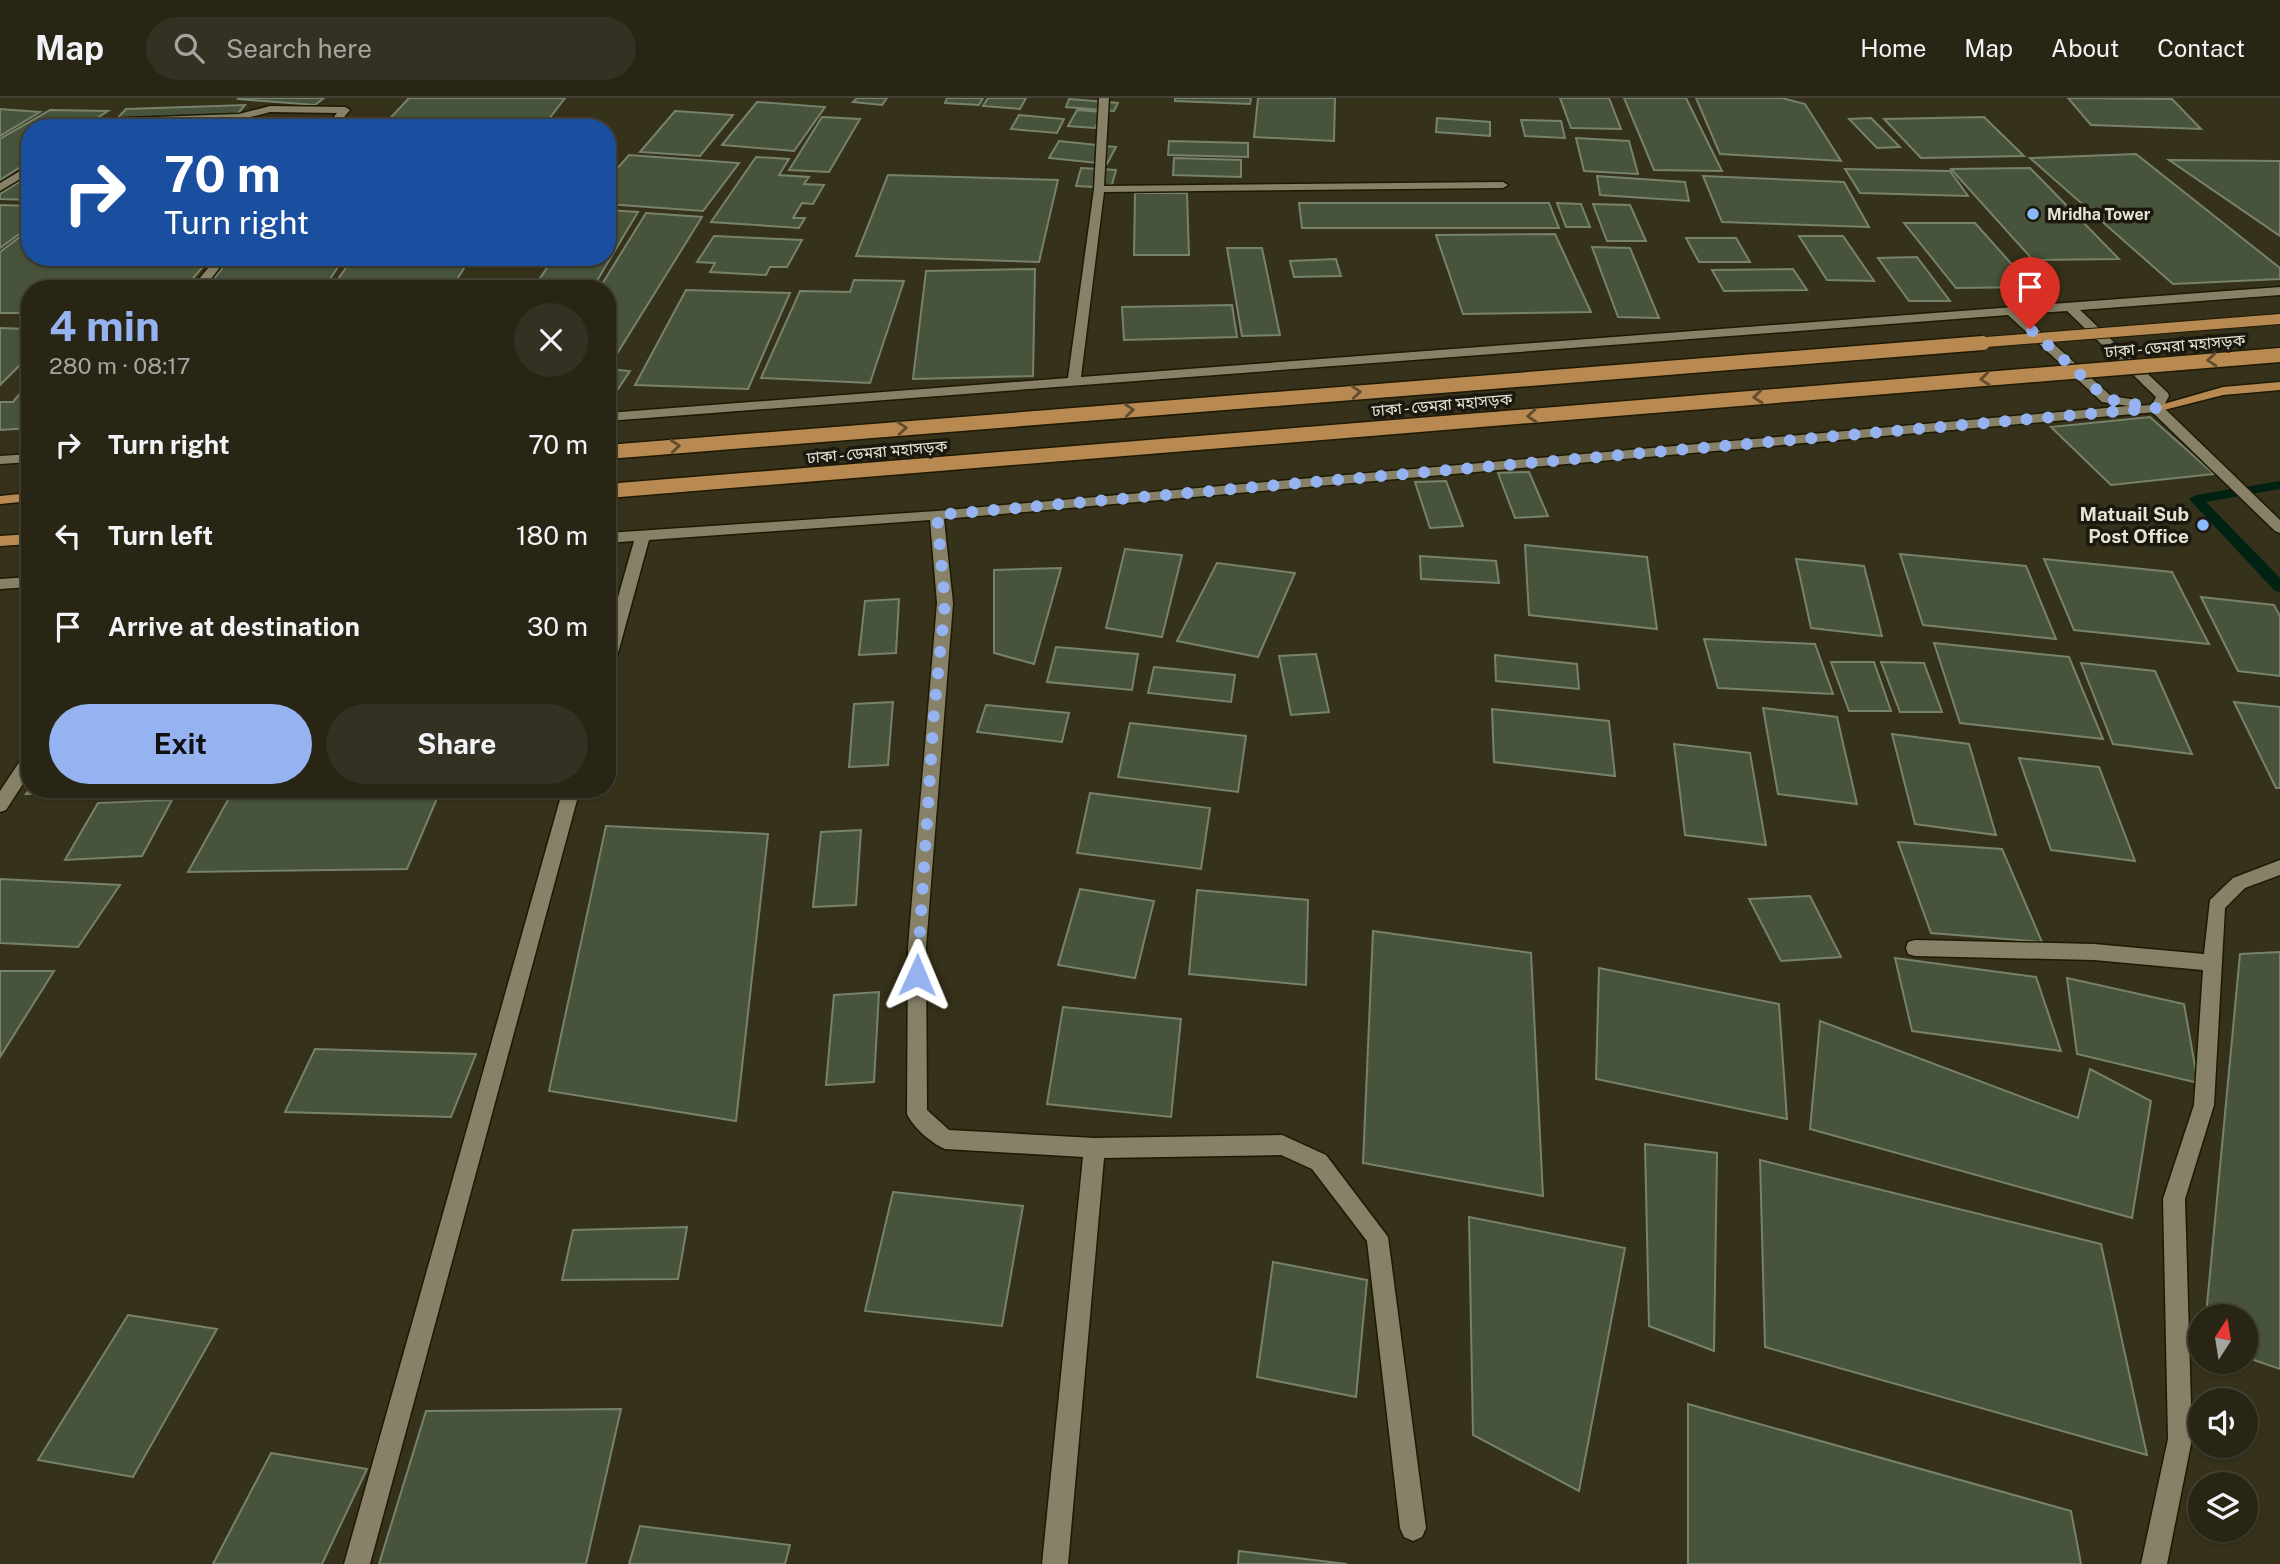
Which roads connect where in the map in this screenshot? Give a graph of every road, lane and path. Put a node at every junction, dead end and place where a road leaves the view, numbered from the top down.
1 (1104, 98) edge
2 (183, 119) edge
3 (338, 119) edge
4 (21, 174) edge
5 (1503, 185) dead end
6 (0, 188) edge
7 (1099, 189) junction
8 (216, 266) edge
9 (204, 280) edge
10 (2280, 291) edge
11 (2070, 307) junction
12 (2011, 311) junction
13 (2280, 319) edge
14 (2280, 355) edge
15 (1074, 384) junction
16 (2280, 386) edge
17 (2156, 408) junction
18 (616, 416) edge
19 (616, 451) edge
20 (21, 459) edge
21 (0, 460) edge
22 (616, 490) edge
23 (21, 498) edge
24 (0, 500) edge
25 (937, 515) junction
26 (2280, 528) edge
27 (643, 535) junction
28 (616, 537) edge
29 (21, 540) edge
30 (0, 541) edge
31 (21, 583) edge
32 (0, 584) edge
33 (616, 632) edge
34 (21, 773) edge
35 (570, 798) edge
36 (0, 805) edge
37 (2280, 867) edge
38 (1915, 948) dead end
39 (2212, 962) junction
40 (1094, 1148) junction
41 (1413, 1528) dead end
42 (357, 1564) edge
43 (1055, 1564) edge
44 (2154, 1564) edge

1 - 7 street
2 - 3 street
4 - 6 street
5 - 7 street
7 - 15 street
8 - 9 street
10 - 11 street
11 - 12 street
11 - 17 street
12 - 15 street
12 - 17 street
19 -> 13 main road, ঢাকা - ডেমরা মহাসড়ক, bridge
14 -> 22 main road, ঢাকা - ডেমরা মহাসড়ক, bridge
15 - 18 street
16 - 17 main road
17 - 25 street
17 - 26 street
20 - 21 street
23 - 24 main road
25 - 27 street
25 - 40 street
27 - 28 street
27 - 33 street
29 - 30 main road
31 - 32 street
34 - 36 street
35 - 42 street
37 - 39 street
38 - 39 street
39 - 44 street
40 - 41 street
40 - 43 street

